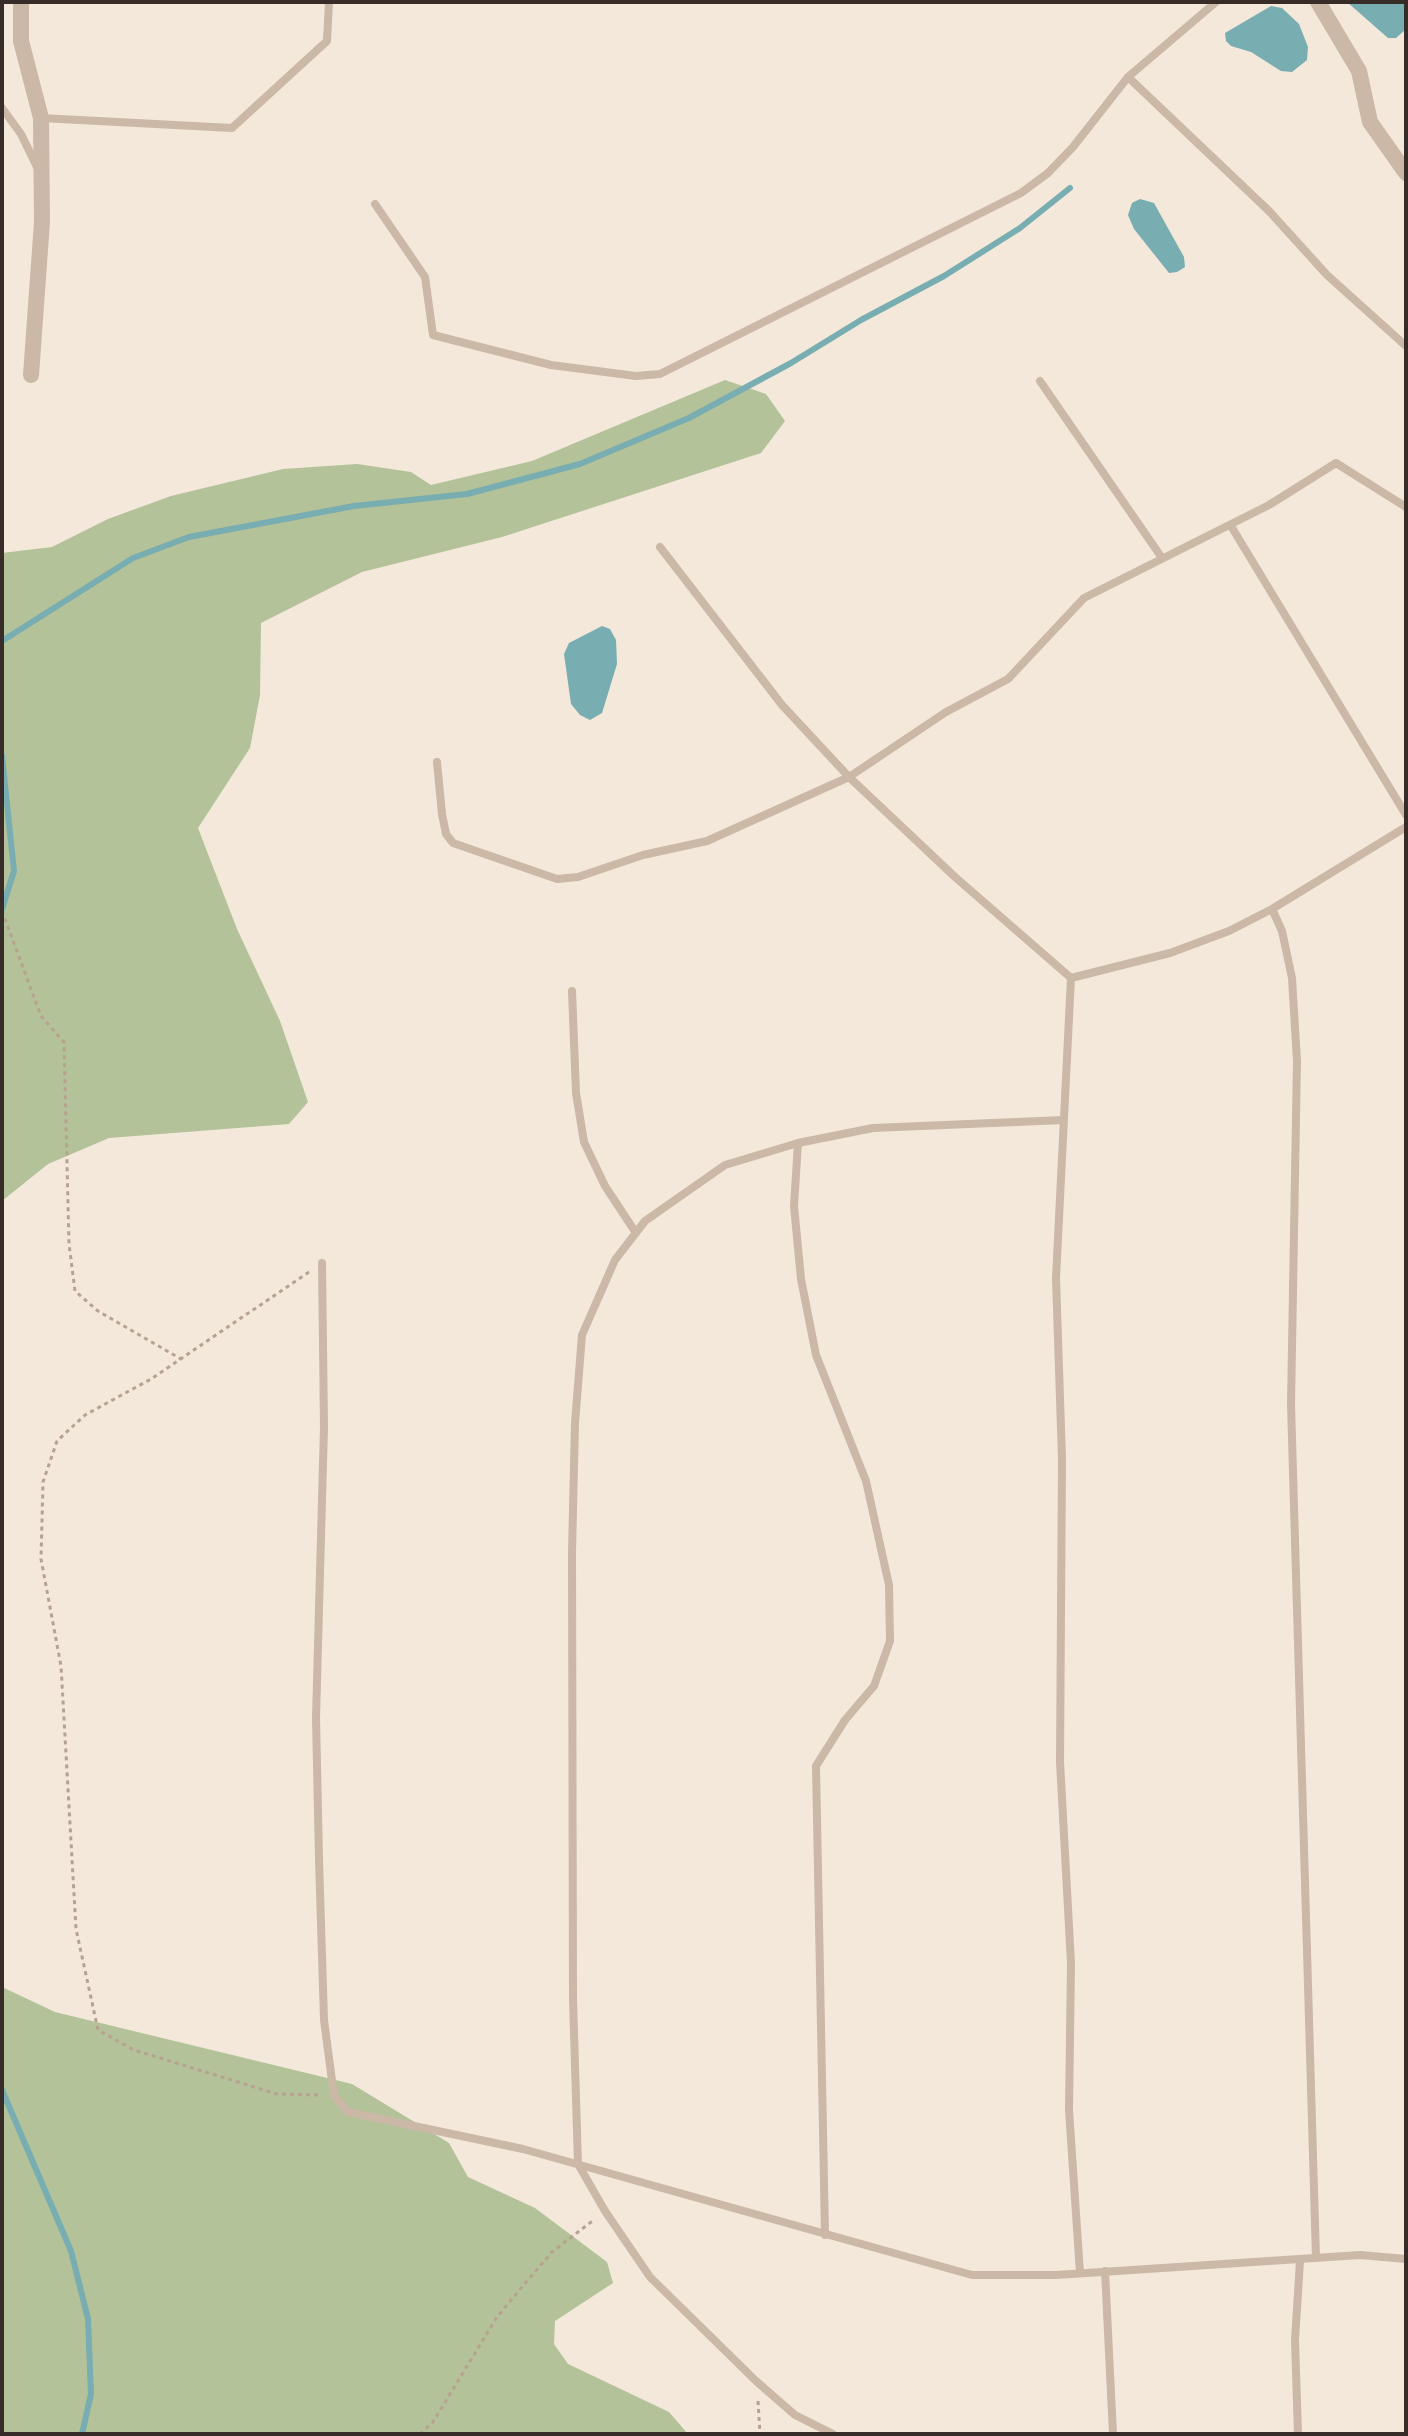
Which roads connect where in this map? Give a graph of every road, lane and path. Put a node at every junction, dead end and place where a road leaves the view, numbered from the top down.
1 (21, 2) edge
2 (329, 2) edge
3 (1216, 2) edge
4 (1318, 2) edge
5 (1128, 77) junction
6 (2, 108) edge
7 (41, 118) junction
8 (40, 173) junction
9 (1406, 173) edge
10 (375, 204) dead end
11 (1406, 346) edge
12 (31, 375) dead end
13 (1040, 381) dead end
14 (1406, 507) edge
15 (1231, 526) junction
16 (660, 547) dead end
17 (1162, 558) junction
18 (437, 762) dead end
19 (849, 777) junction
20 (1406, 815) edge
21 (1406, 827) edge
22 (1272, 909) junction
23 (3, 912) edge
24 (1071, 978) junction
25 (572, 991) dead end
26 (1064, 1120) junction
27 (798, 1143) junction
28 (636, 1233) junction
29 (322, 1263) joint
30 (181, 1359) junction
31 (334, 2096) junction
32 (578, 2164) junction
33 (605, 2211) junction
34 (825, 2235) junction
35 (1316, 2258) junction
36 (1406, 2259) edge
37 (1300, 2261) junction
38 (1105, 2271) junction
39 (1080, 2273) junction
40 (756, 2381) junction
41 (420, 2434) edge
42 (760, 2434) edge
43 (833, 2434) edge
44 (1113, 2434) edge
45 (1298, 2434) edge

1 - 7 street
2 - 7 lane
3 - 5 lane
4 - 9 street
5 - 10 lane
5 - 11 lane
6 - 8 lane
7 - 8 street
8 - 12 street
13 - 17 lane
14 - 15 lane
15 - 17 lane
15 - 20 lane
16 - 19 lane
17 - 19 lane
18 - 19 lane
19 - 24 lane
21 - 22 lane
22 - 24 lane
22 - 35 lane
23 - 30 path
24 - 26 lane
25 - 28 lane
26 - 27 lane
26 - 39 lane
27 - 28 lane
27 - 34 lane
28 - 32 lane
29 - 30 path
29 - 31 lane
30 - 31 path
31 - 32 lane
32 - 33 lane
32 - 34 lane
33 - 40 lane
33 - 41 path
34 - 39 lane
35 - 36 lane
35 - 37 lane
37 - 38 lane
37 - 45 lane
38 - 39 lane
38 - 44 lane
40 - 42 path
40 - 43 lane

